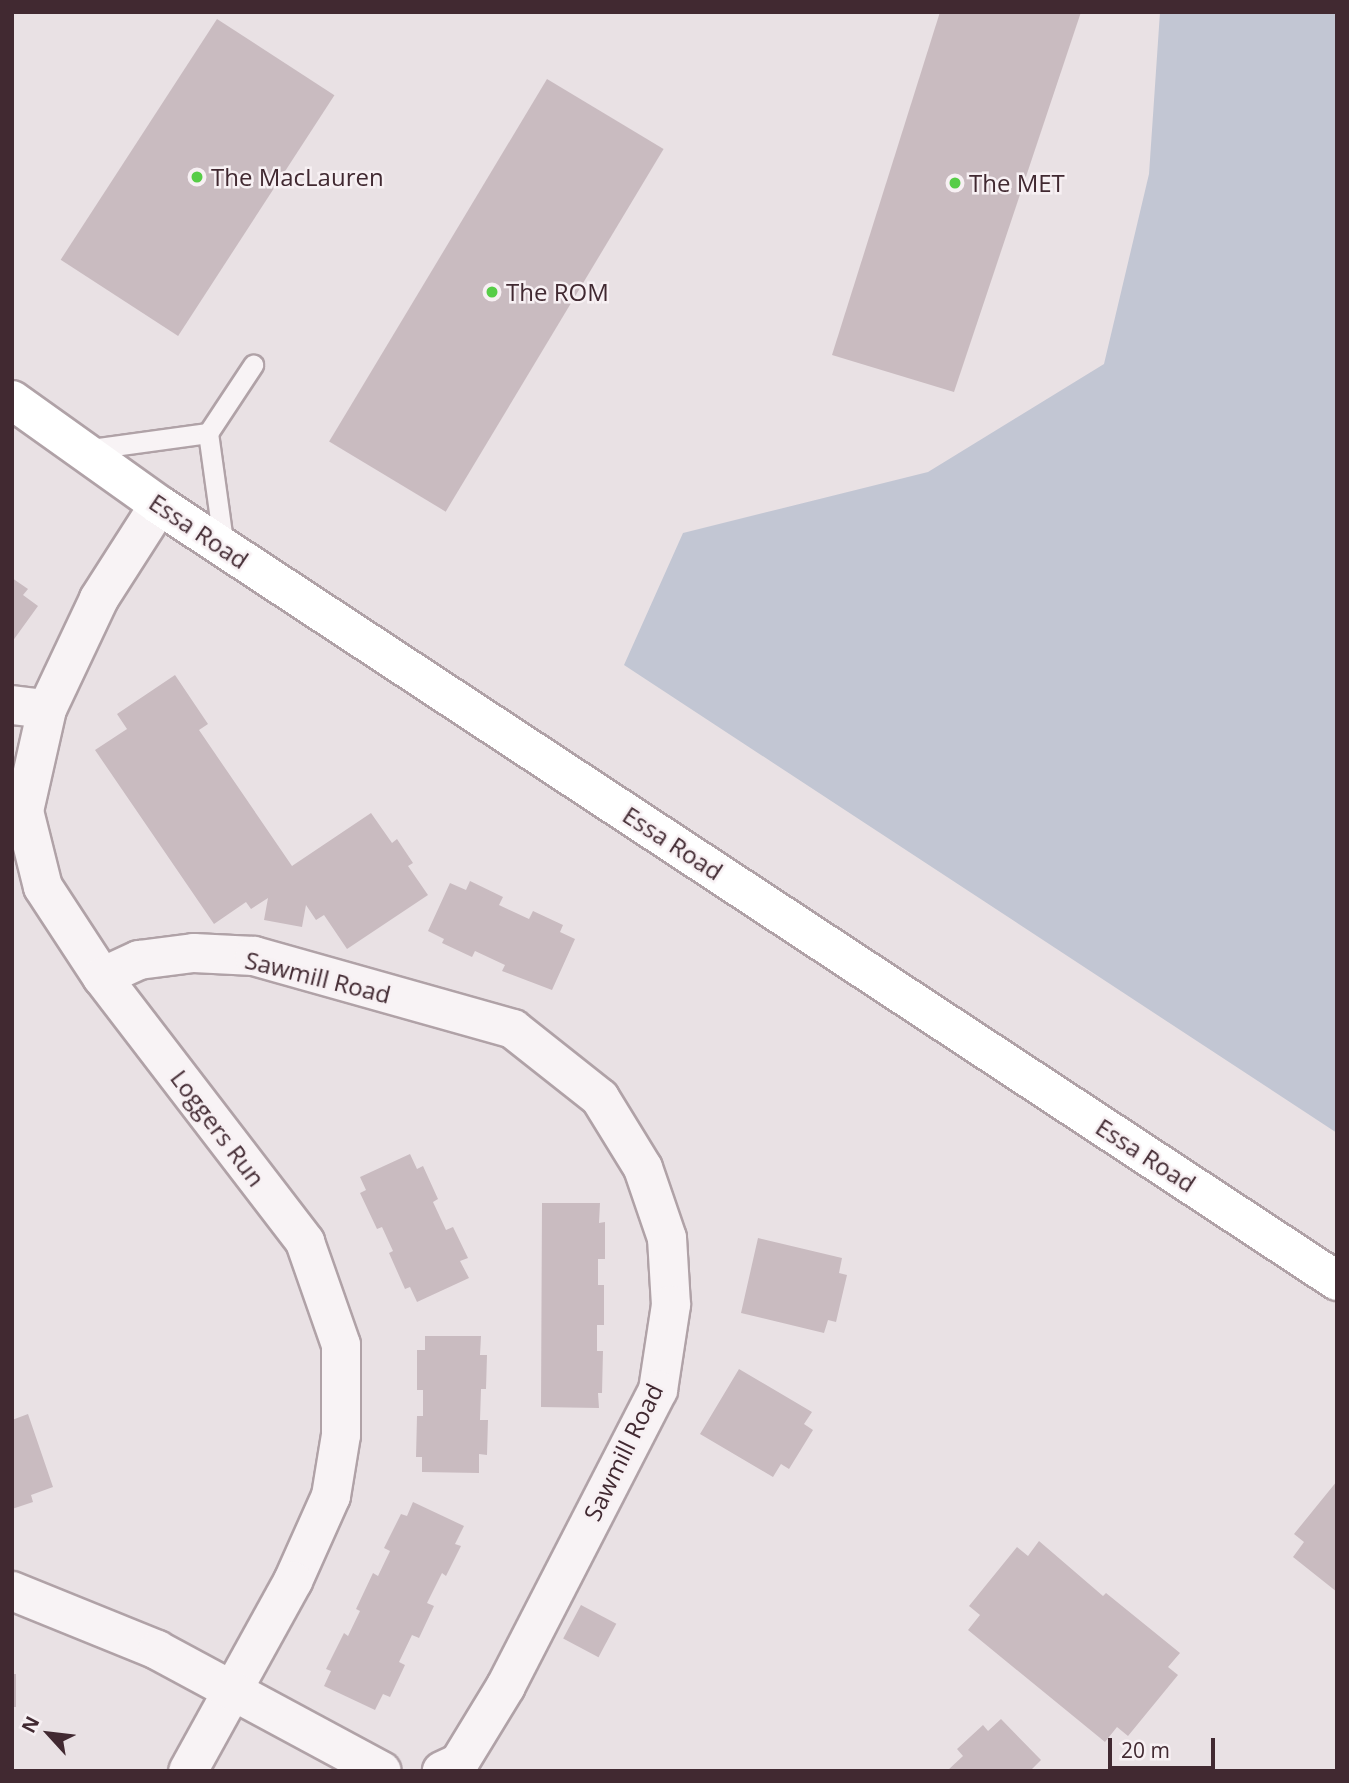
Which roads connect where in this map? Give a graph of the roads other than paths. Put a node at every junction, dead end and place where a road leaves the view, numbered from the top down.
1 (253, 365) dead end
2 (12, 400) edge
3 (208, 433) junction
4 (82, 450) junction
5 (159, 505) junction
6 (225, 548) junction
7 (29, 707) edge
8 (28, 891) edge
9 (102, 977) junction
10 (1337, 1281) edge
11 (12, 1591) edge
12 (232, 1692) junction
13 (188, 1771) edge
14 (382, 1771) edge
15 (442, 1771) edge

1 - 3 lane
2 - 4 main road, Essa Road
3 - 4 lane
3 - 6 lane
4 - 5 main road, Essa Road
5 - 6 main road, Essa Road
5 - 7 street, Loggers Run
6 - 10 main road, Essa Road
7 - 8 street, Loggers Run
8 - 9 street, Loggers Run
9 - 12 street, Loggers Run
9 - 15 street, Sawmill Road
11 - 12 street
12 - 13 street, Loggers Run
12 - 14 street

